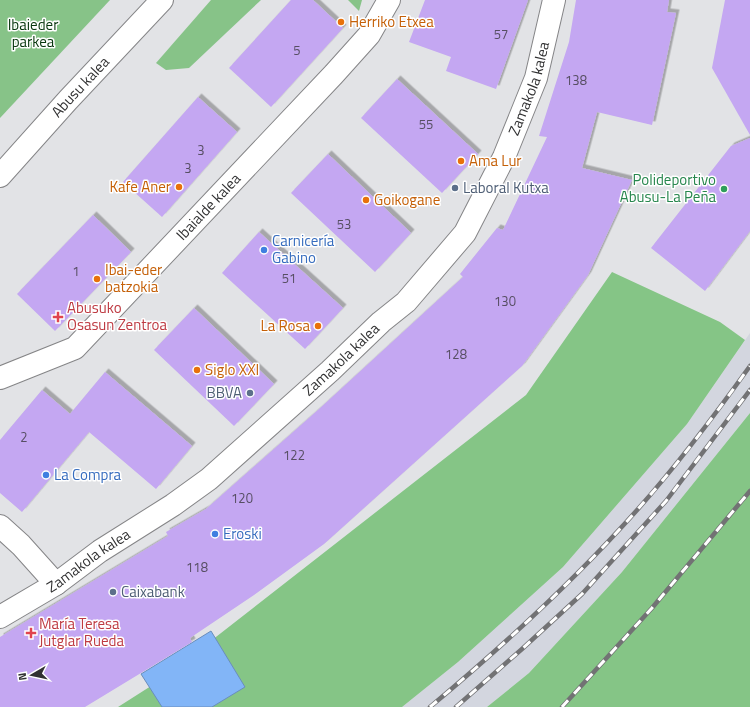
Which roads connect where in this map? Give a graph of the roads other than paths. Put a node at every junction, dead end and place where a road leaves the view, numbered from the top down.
1 (162, 0) edge
2 (390, 0) edge
3 (554, 0) edge
4 (0, 176) edge
5 (0, 378) edge
6 (0, 526) edge
7 (56, 584) junction
8 (0, 617) edge

1 - 4 street, Abusu kalea
2 - 5 street, Ibaialde kalea
3 - 7 street, Zamakola kalea
6 - 7 street
7 - 8 street, Zamakola kalea

